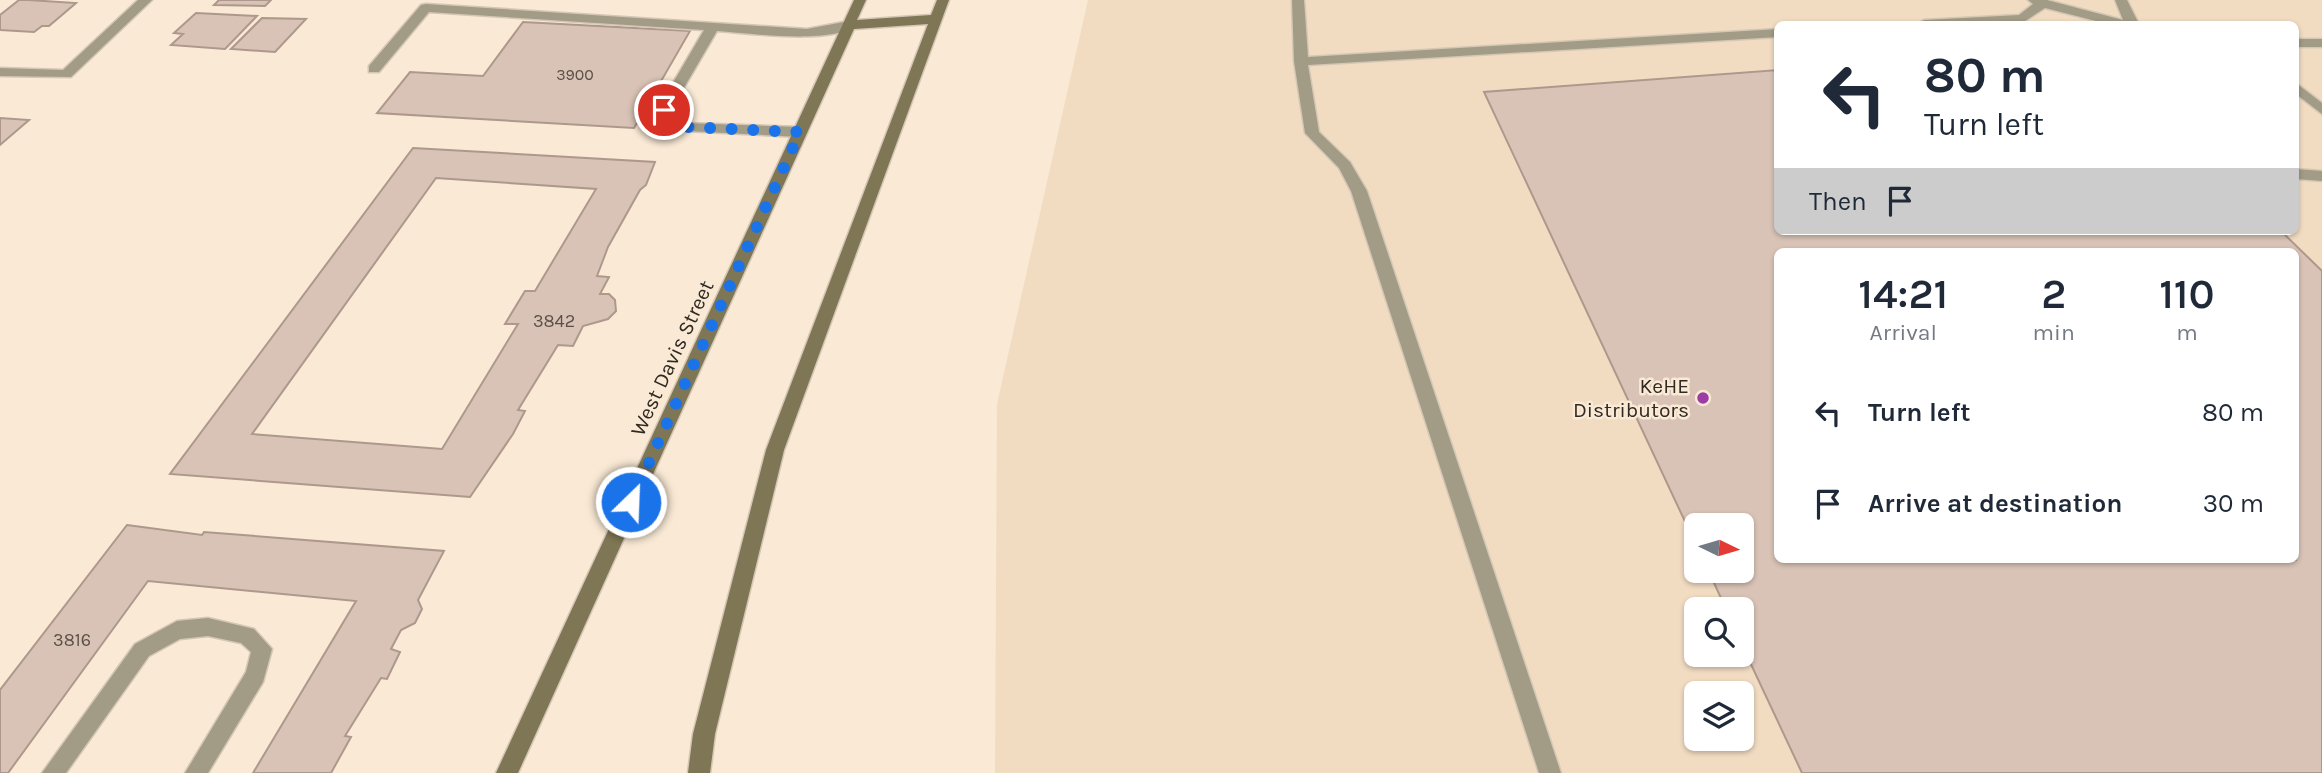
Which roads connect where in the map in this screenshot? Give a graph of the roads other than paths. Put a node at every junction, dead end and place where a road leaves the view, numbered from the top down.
1 (146, 0) edge
2 (860, 0) edge
3 (943, 0) edge
4 (1298, 0) edge
5 (2122, 0) edge
6 (2039, 1) edge
7 (936, 19) junction
8 (1983, 21) edge
9 (2110, 21) edge
10 (2131, 21) edge
11 (849, 25) junction
12 (713, 27) junction
13 (1774, 33) edge
14 (2299, 43) edge
15 (2322, 43) edge
16 (1301, 61) junction
17 (374, 69) dead end
18 (0, 72) edge
19 (2299, 90) edge
20 (2322, 110) edge
21 (800, 132) junction
22 (2299, 174) edge
23 (2322, 176) edge
24 (53, 773) edge
25 (197, 773) edge
26 (507, 773) edge
27 (699, 773) edge
28 (1550, 773) edge

1 - 18 street
2 - 11 main road, West Davis Street
3 - 7 main road
4 - 16 street
5 - 10 street
6 - 8 street
6 - 9 street
7 - 11 main road
7 - 27 main road
11 - 12 street
11 - 21 main road, West Davis Street
12 - 17 street
12 - 21 street
13 - 16 street
14 - 15 street
16 - 28 street
19 - 20 street
21 - 26 main road, West Davis Street
22 - 23 street
24 - 25 street

